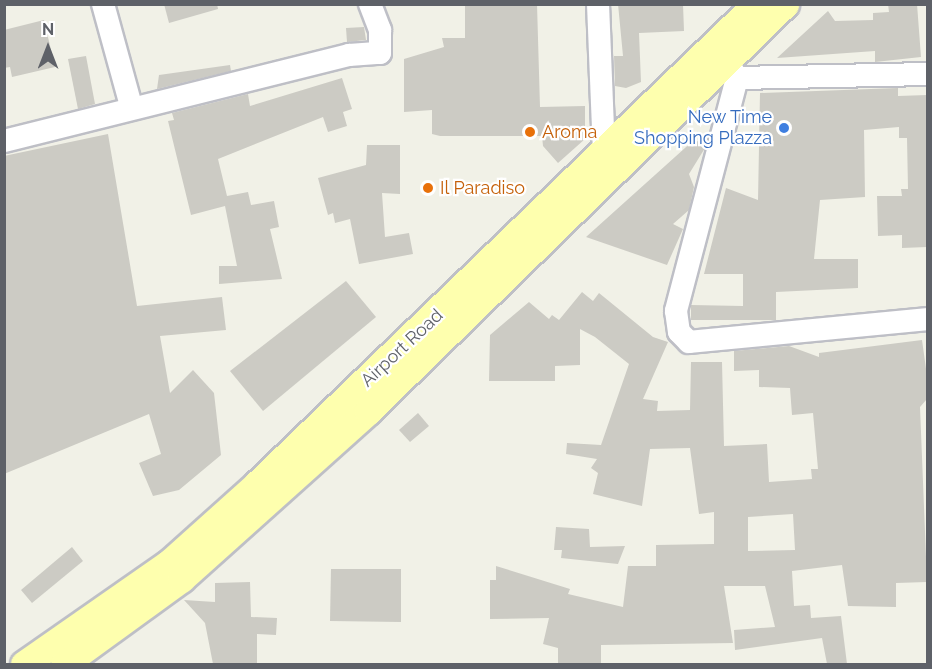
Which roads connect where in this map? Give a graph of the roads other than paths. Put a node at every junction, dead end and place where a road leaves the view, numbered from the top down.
1 (103, 4) edge
2 (370, 4) edge
3 (598, 4) edge
4 (756, 4) edge
5 (784, 4) edge
6 (733, 70) junction
7 (927, 74) edge
8 (131, 106) junction
9 (4, 141) edge
10 (604, 154) junction
11 (927, 319) edge
12 (360, 403) junction
13 (24, 664) edge
14 (64, 664) edge

1 - 8 street
2 - 8 street
3 - 10 street
4 - 10 main road, Airport Road
5 - 6 main road, Airport Road
6 - 7 street
6 - 11 street
6 - 12 main road, Airport Road
8 - 9 street
10 - 12 main road, Airport Road
12 - 13 main road, Airport Road
12 - 14 main road, Airport Road

